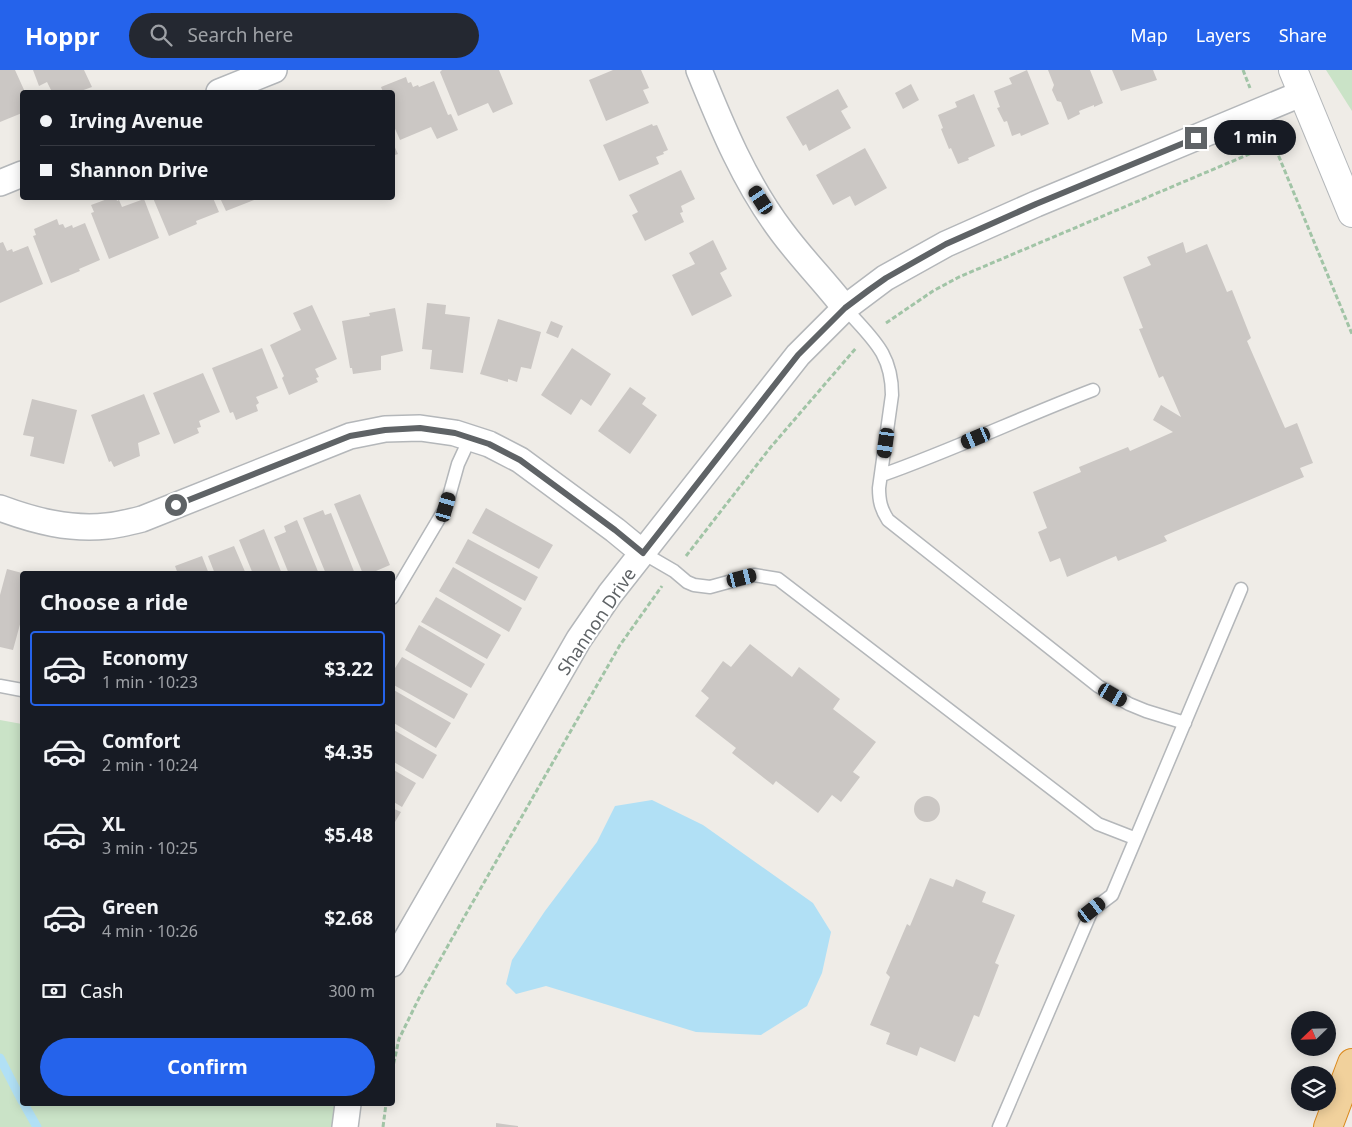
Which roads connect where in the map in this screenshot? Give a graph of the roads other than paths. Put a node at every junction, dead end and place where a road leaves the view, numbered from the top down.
1 (274, 70) edge
2 (699, 70) edge
3 (1298, 82) edge
4 (224, 90) edge
5 (20, 175) edge
6 (0, 183) edge
7 (1352, 213) edge
8 (845, 308) junction
9 (1093, 390) dead end
10 (470, 438) junction
11 (882, 475) junction
12 (0, 508) edge
13 (643, 553) junction
14 (1241, 590) dead end
15 (395, 593) edge
16 (0, 686) edge
17 (20, 690) edge
18 (1184, 723) junction
19 (1134, 838) junction
20 (395, 959) edge
21 (1352, 1063) edge
22 (348, 1106) edge
23 (345, 1127) edge
24 (999, 1127) edge
25 (1328, 1127) edge

1 - 4 street
2 - 8 street
3 - 7 street
3 - 8 street, Shannon Drive
5 - 6 street
8 - 11 lane
8 - 13 street, Shannon Drive
9 - 11 lane
10 - 12 street
10 - 13 street
10 - 15 lane
11 - 18 lane
13 - 19 lane
13 - 20 street, Shannon Drive
14 - 18 lane
16 - 17 lane
18 - 19 lane
19 - 24 lane
21 - 25 highway
22 - 23 street

